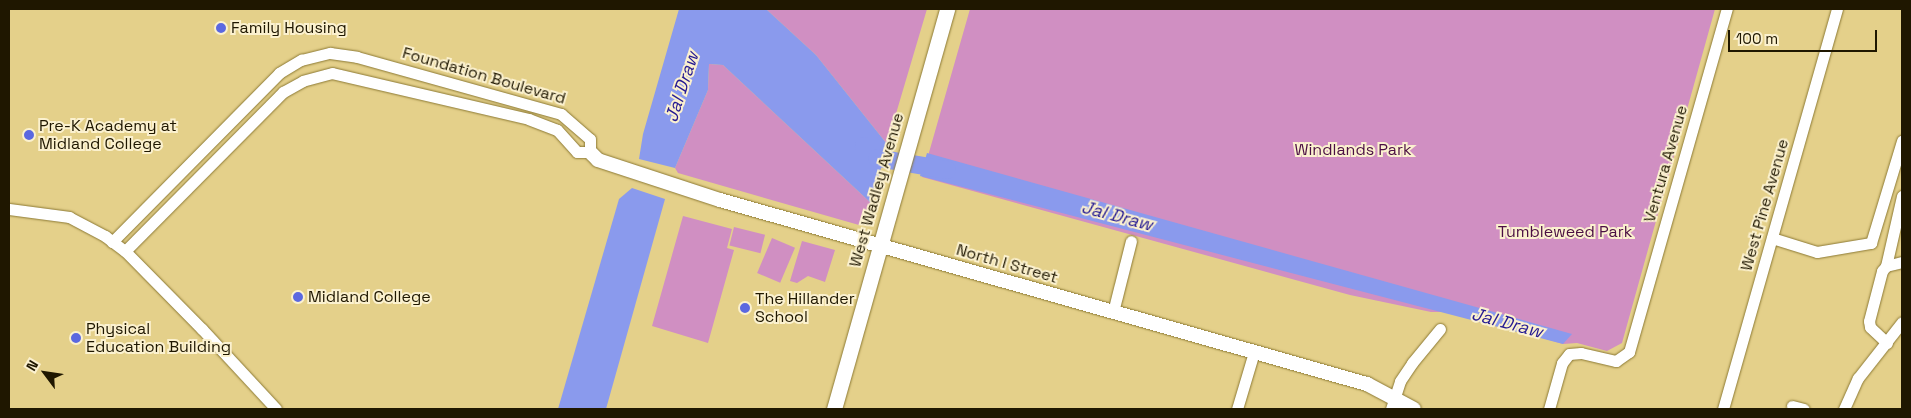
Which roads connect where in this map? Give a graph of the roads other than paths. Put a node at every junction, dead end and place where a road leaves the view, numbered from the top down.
1 (947, 9) edge
2 (1727, 9) edge
3 (1836, 9) edge
4 (436, 79) junction
5 (430, 95) junction
6 (1902, 141) edge
7 (590, 152) junction
8 (1902, 196) edge
9 (9, 209) edge
10 (1772, 238) junction
11 (1131, 241) dead end
12 (112, 242) junction
13 (880, 245) junction
14 (125, 251) junction
15 (1902, 262) edge
16 (1886, 266) junction
17 (1112, 312) junction
18 (1902, 322) edge
19 (1440, 329) dead end
20 (1887, 343) junction
21 (1254, 352) junction
22 (1392, 403) edge
23 (1792, 406) dead end
24 (276, 409) edge
25 (834, 409) edge
26 (1237, 409) edge
27 (1414, 409) edge
28 (1549, 409) edge
29 (1723, 409) edge
30 (1804, 409) edge
31 (1844, 409) edge

1 - 13 main road, West Wadley Avenue
2 - 28 street, Ventura Avenue
3 - 10 street, West Pine Avenue
4 - 5 street
4 - 7 street, Foundation Boulevard
4 - 12 street, Foundation Boulevard
5 - 7 street, Foundation Boulevard
5 - 14 street, Foundation Boulevard
6 - 10 street
7 - 13 street, North I Street
8 - 16 street
9 - 12 street
10 - 29 street, West Pine Avenue
11 - 17 street
12 - 14 street
13 - 17 street, North I Street
13 - 25 main road, West Wadley Avenue
14 - 24 street
15 - 16 street
16 - 20 street
17 - 21 street, North I Street
18 - 20 street
19 - 22 street
20 - 31 street
21 - 22 street, North I Street
21 - 26 street
22 - 27 street, North I Street
23 - 30 street

